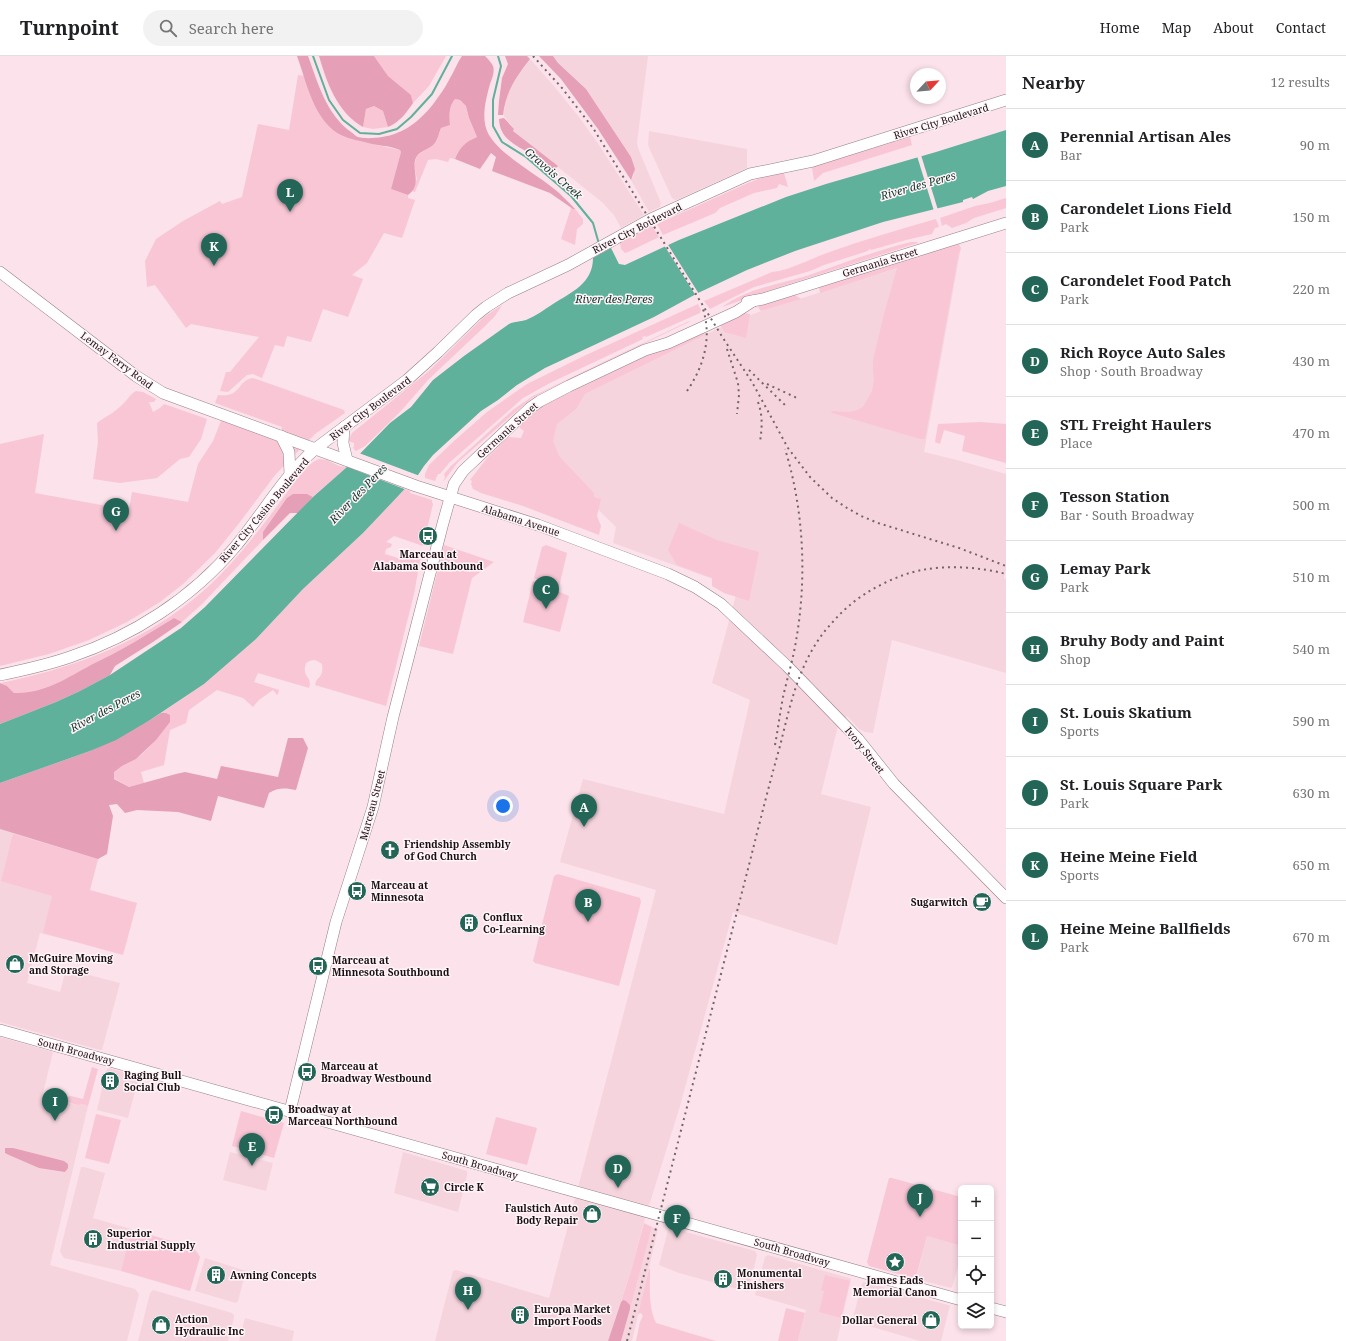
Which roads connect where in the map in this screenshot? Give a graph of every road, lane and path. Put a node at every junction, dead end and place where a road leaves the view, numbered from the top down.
1 (1006, 100) edge
2 (1006, 223) edge
3 (0, 272) edge
4 (344, 427) junction
5 (281, 436) junction
6 (315, 449) junction
7 (347, 460) junction
8 (290, 474) junction
9 (450, 498) junction
10 (721, 604) joint
11 (0, 675) edge
12 (1006, 898) edge
13 (0, 1030) edge
14 (290, 1111) junction
15 (958, 1299) edge
16 (994, 1309) edge
17 (1006, 1312) edge

1 - 4 main road, River City Boulevard
2 - 9 main road, Germania Street
3 - 5 main road, Lemay Ferry Road
4 - 6 main road, River City Boulevard
4 - 7 main road
5 - 6 main road, Lemay Ferry Road
5 - 8 main road
6 - 7 main road, Alabama Avenue
6 - 8 main road, River City Casino Boulevard
7 - 9 main road, Alabama Avenue
8 - 11 main road, River City Casino Boulevard
9 - 10 main road, Alabama Avenue
9 - 14 main road, Marceau Street
10 - 12 main road, Ivory Street
13 - 14 main road, South Broadway
14 - 15 main road, South Broadway
16 - 17 main road

